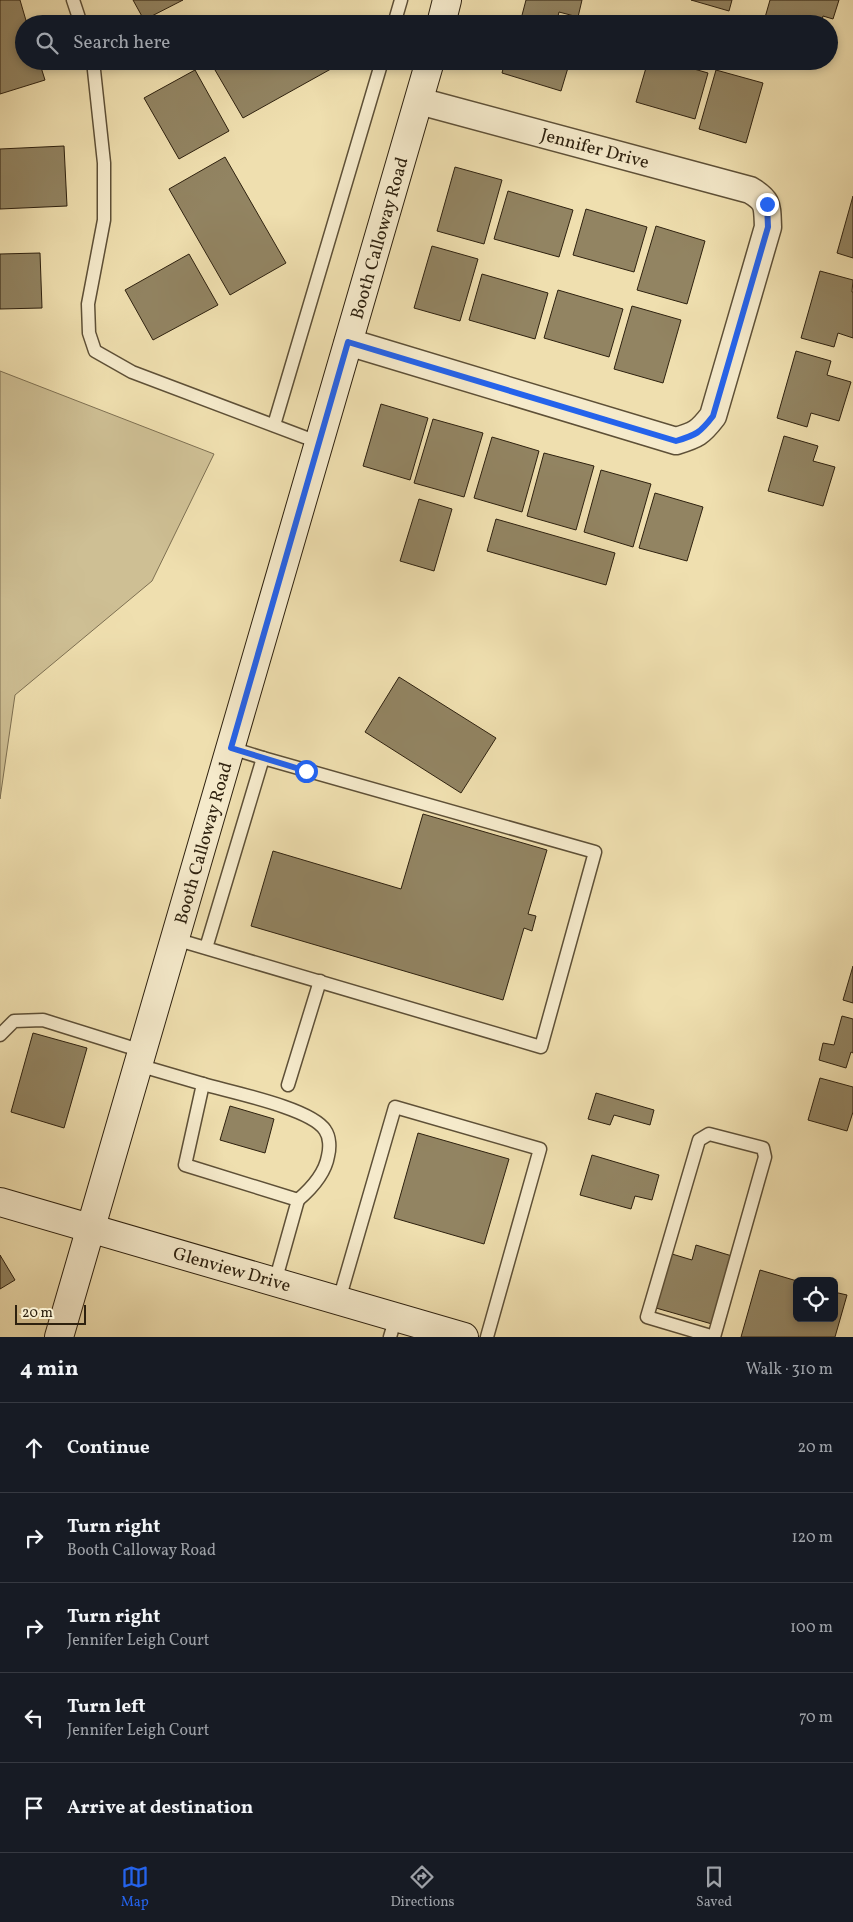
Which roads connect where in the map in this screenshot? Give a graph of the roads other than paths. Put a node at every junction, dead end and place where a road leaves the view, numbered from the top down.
1 (73, 0) edge
2 (401, 0) edge
3 (447, 0) edge
4 (78, 15) edge
5 (397, 15) edge
6 (443, 15) edge
7 (94, 70) edge
8 (379, 70) edge
9 (427, 70) edge
10 (418, 101) junction
11 (348, 342) junction
12 (274, 426) junction
13 (320, 443) junction
14 (231, 748) junction
15 (263, 758) junction
16 (175, 938) junction
17 (206, 948) junction
18 (320, 981) junction
19 (0, 1035) edge
20 (140, 1058) junction
21 (203, 1084) junction
22 (288, 1085) dead end
23 (298, 1200) junction
24 (0, 1202) edge
25 (91, 1228) junction
26 (275, 1282) junction
27 (339, 1300) junction
28 (393, 1327) edge
29 (59, 1337) edge
30 (464, 1337) edge
31 (487, 1337) edge
32 (714, 1337) edge

1 - 4 lane
2 - 5 lane
3 - 6 street
7 - 12 lane
8 - 12 lane
9 - 10 street, Booth Calloway Road
10 - 11 street, Booth Calloway Road
10 - 11 street, Jennifer Drive
11 - 13 street, Booth Calloway Road
12 - 13 lane
13 - 14 street, Booth Calloway Road
14 - 15 lane
14 - 16 street, Booth Calloway Road
15 - 17 lane
15 - 18 lane
16 - 17 lane
16 - 20 street, Booth Calloway Road
17 - 18 lane
18 - 22 lane
19 - 20 lane
20 - 21 lane
20 - 25 street, Booth Calloway Road
21 - 23 lane
21 - 23 lane
23 - 26 lane
24 - 25 street, Glenview Drive
25 - 26 street, Glenview Drive
25 - 29 street, Booth Calloway Road
26 - 27 street, Glenview Drive
27 - 28 street, Glenview Drive
27 - 31 lane
28 - 30 street, Glenview Drive
32 - 32 lane

